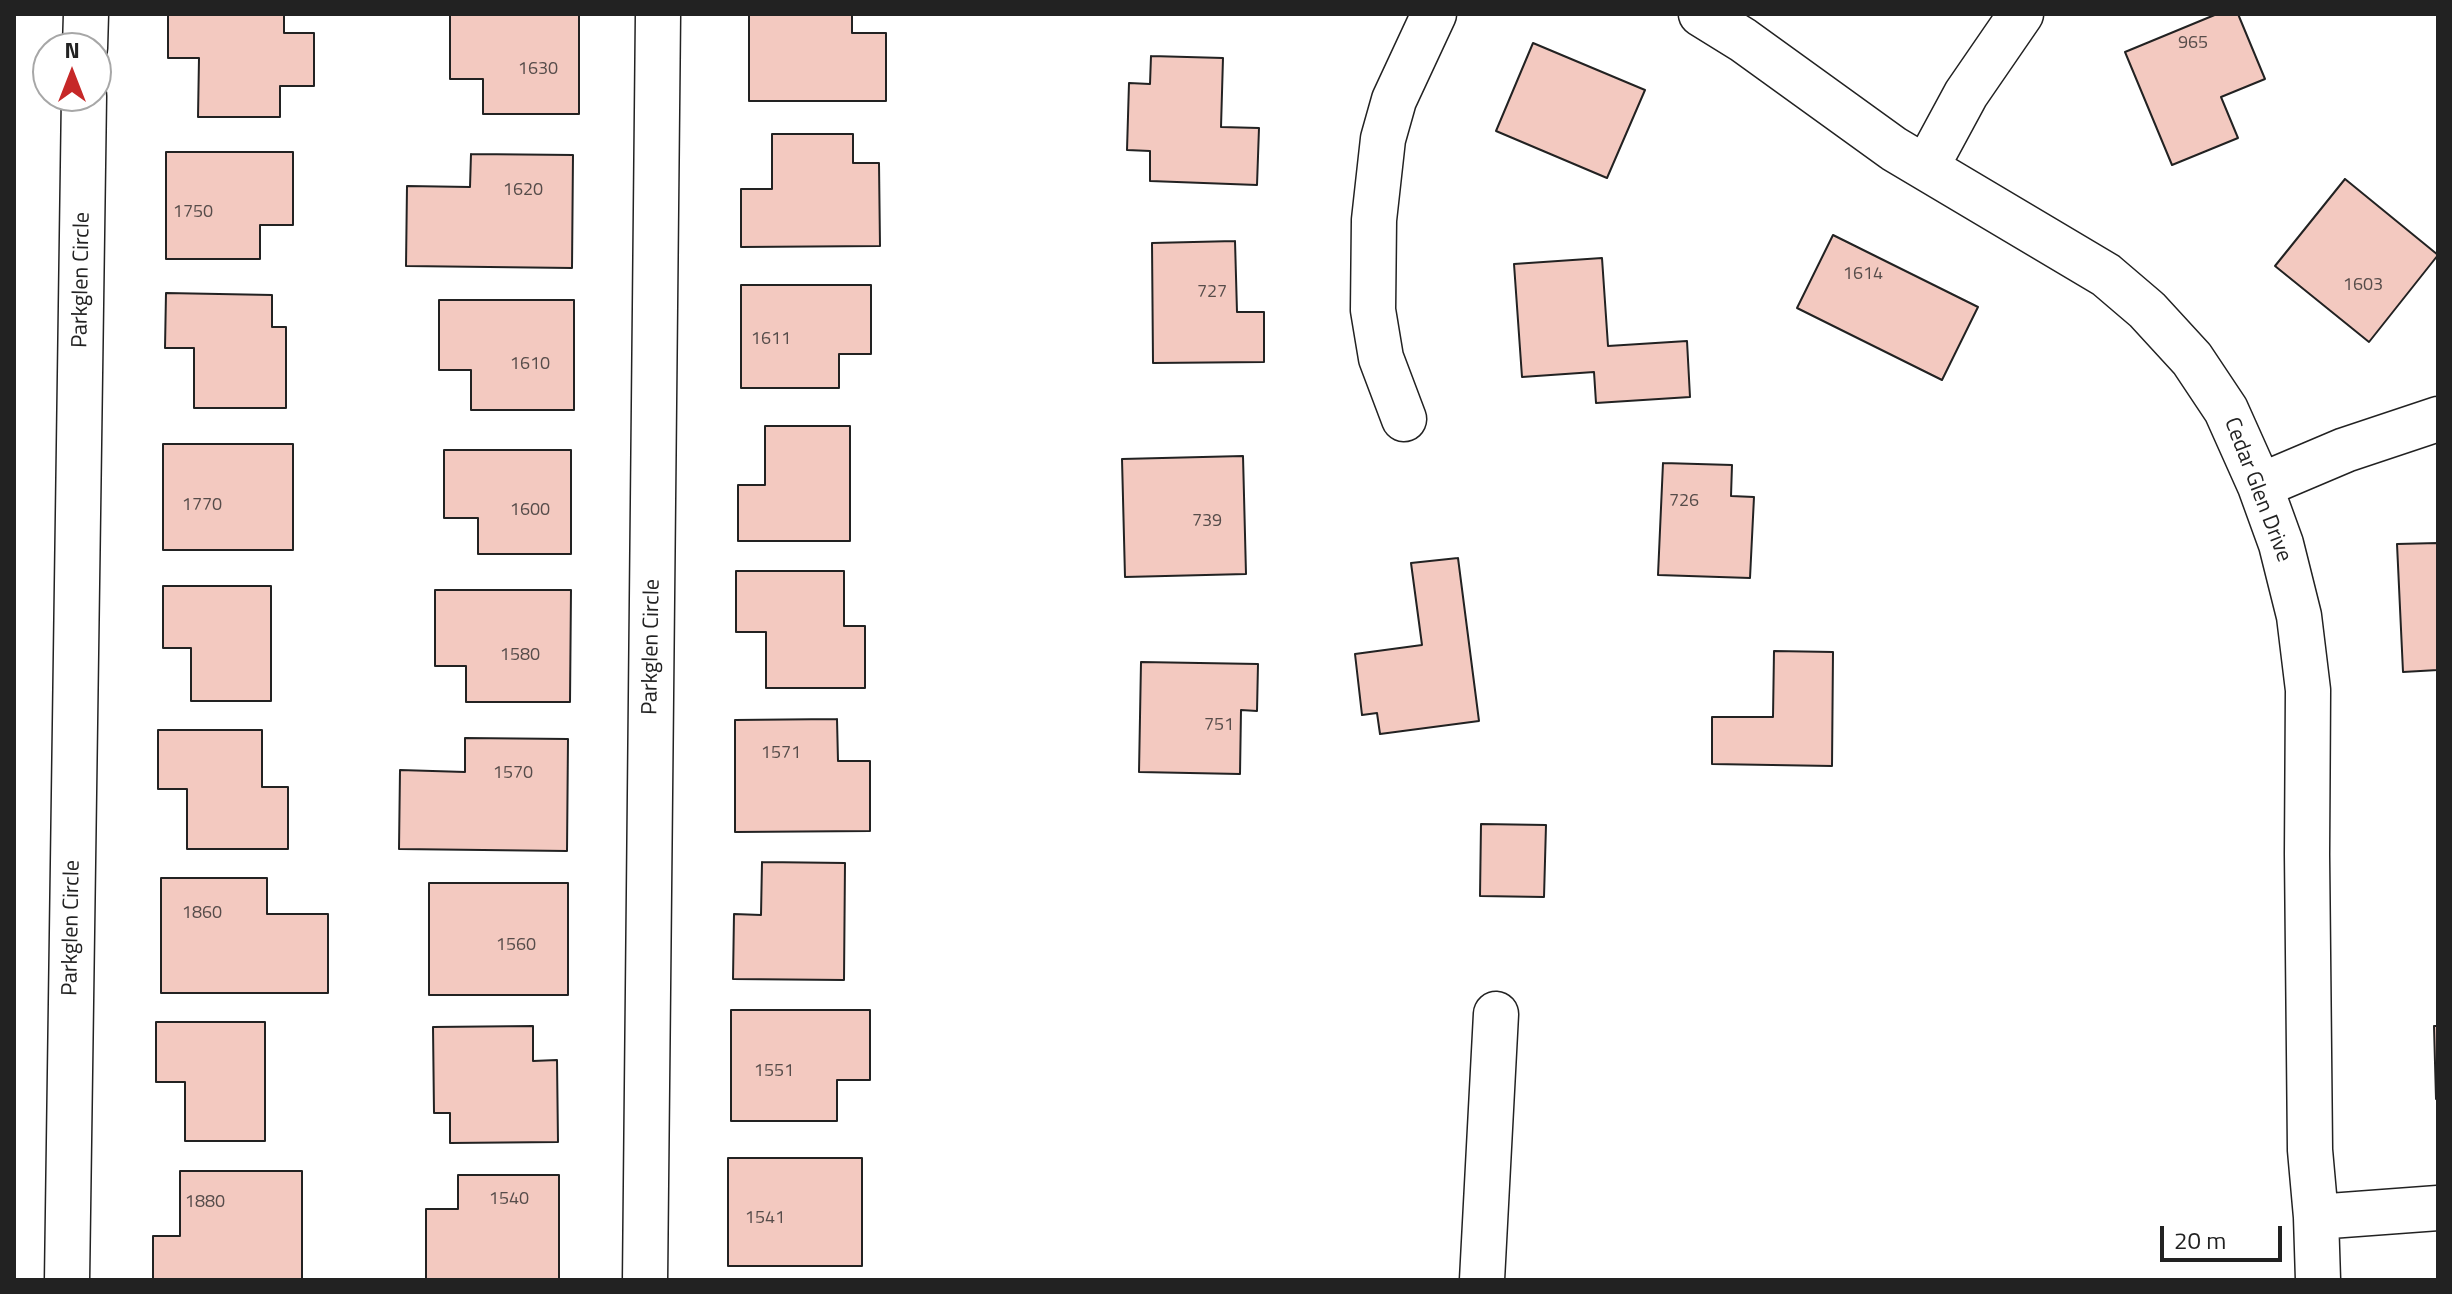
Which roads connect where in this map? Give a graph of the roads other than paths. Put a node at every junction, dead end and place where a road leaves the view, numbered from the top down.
1 (658, 14) edge
2 (1434, 14) edge
3 (1701, 14) edge
4 (2021, 14) edge
5 (84, 112) edge
6 (1926, 168) junction
7 (1404, 419) dead end
8 (2438, 419) edge
9 (2260, 486) junction
10 (1496, 1014) dead end
11 (2438, 1208) edge
12 (2316, 1217) junction
13 (67, 1280) edge
14 (645, 1280) edge
15 (1482, 1280) edge
16 (2318, 1280) edge

1 - 14 street, Parkglen Circle
2 - 7 street
3 - 6 street, Cedar Glen Drive
4 - 6 street
5 - 13 street, Parkglen Circle
6 - 9 street, Cedar Glen Drive
8 - 9 street
9 - 12 street, Cedar Glen Drive
10 - 15 street
11 - 12 street
12 - 16 street, Cedar Glen Drive

